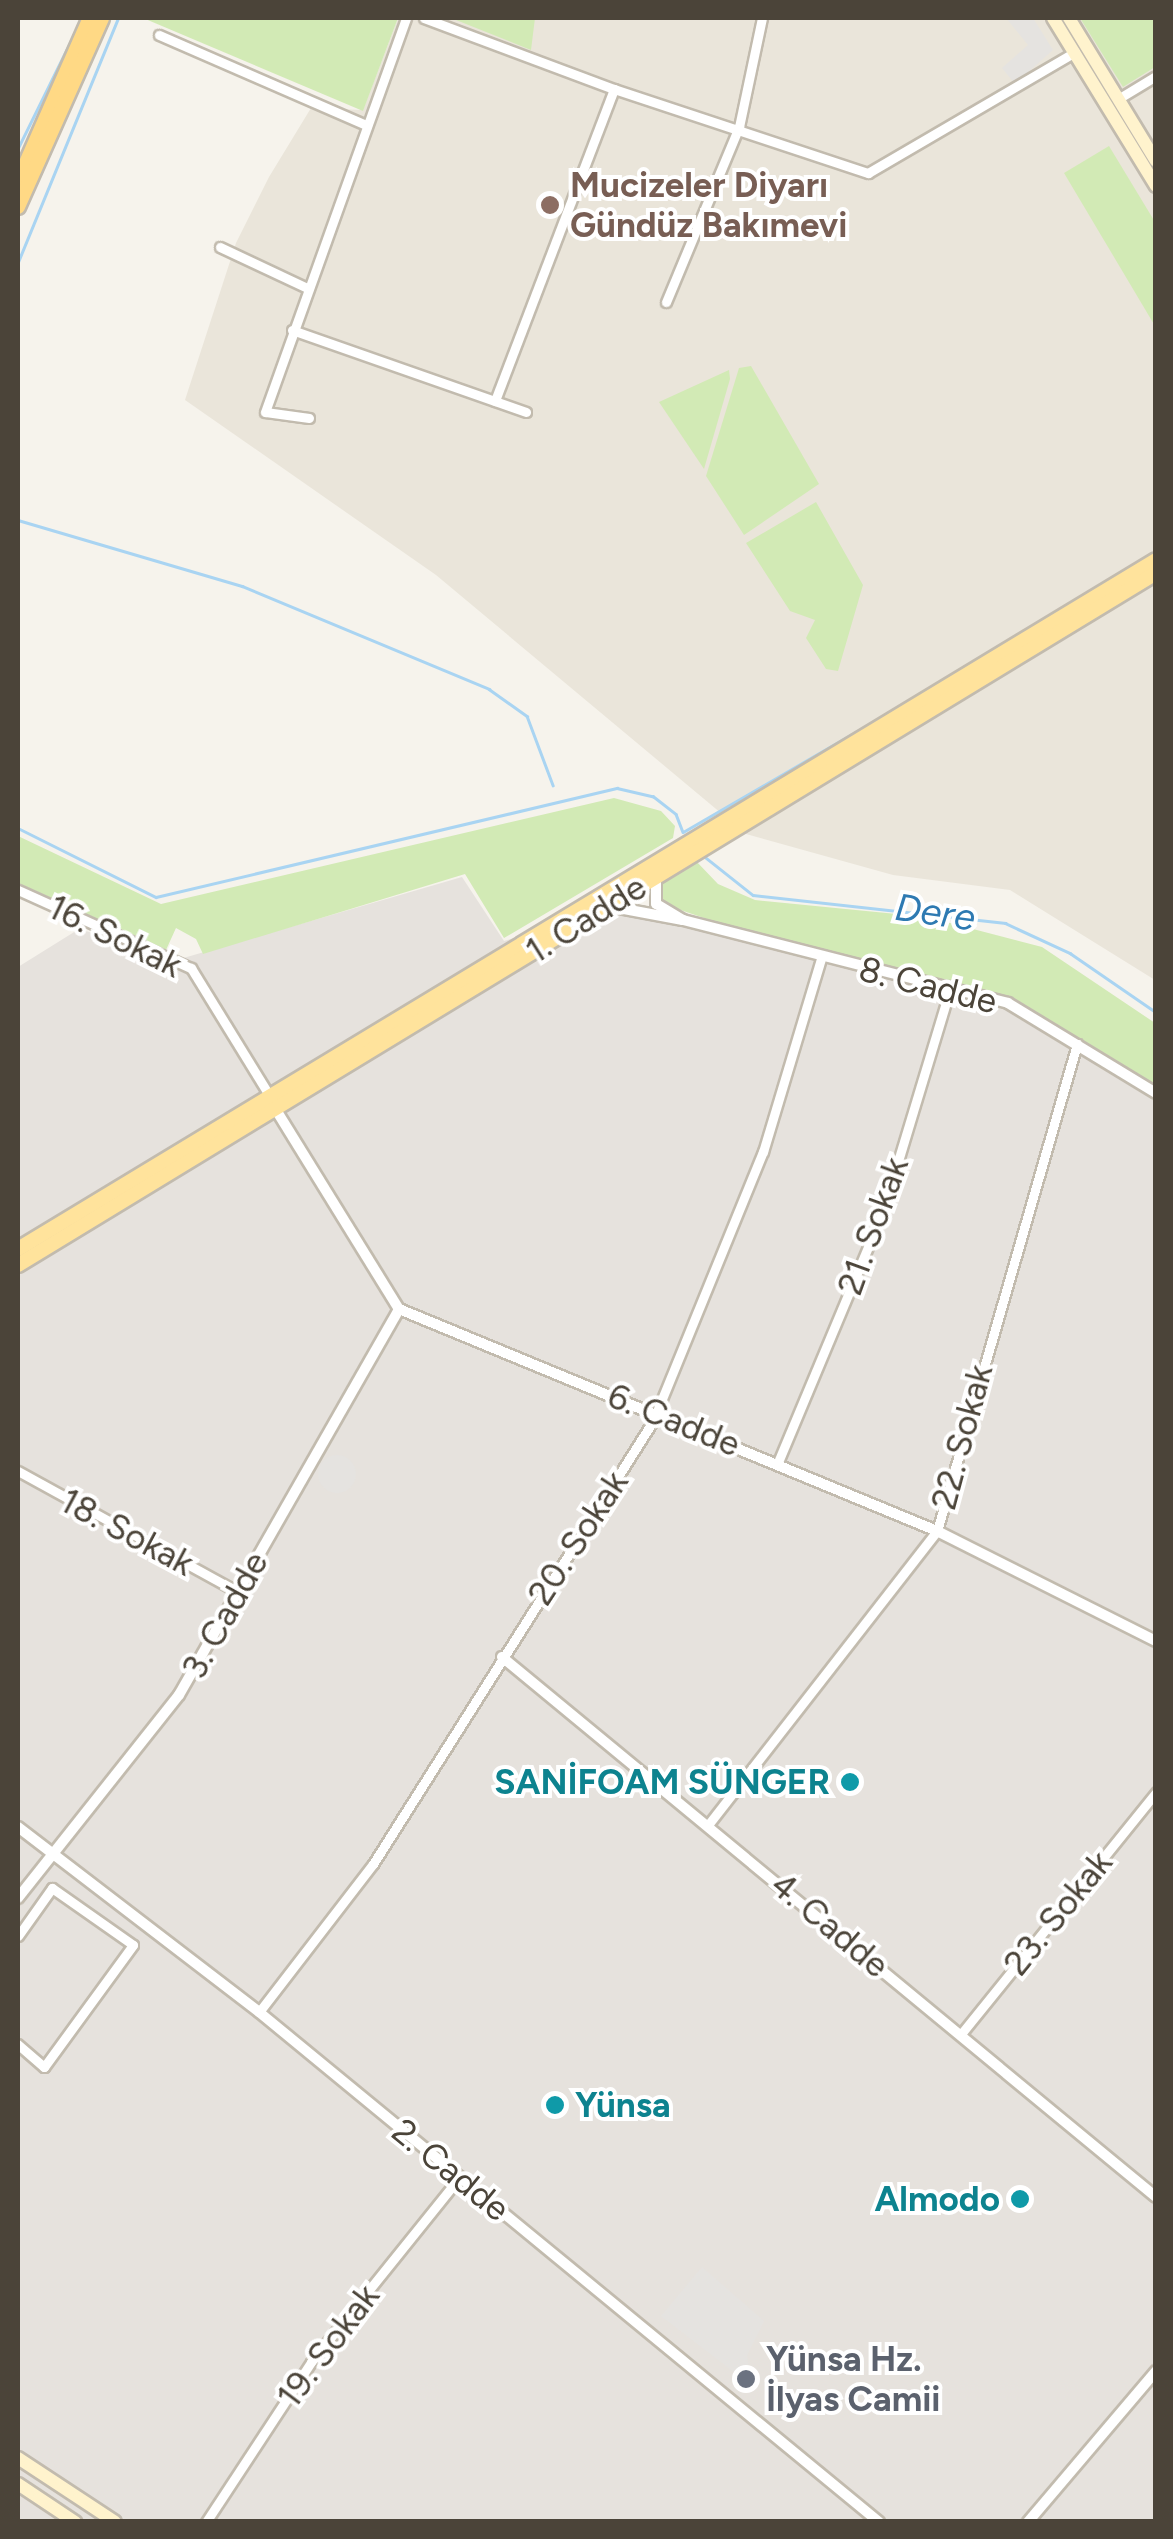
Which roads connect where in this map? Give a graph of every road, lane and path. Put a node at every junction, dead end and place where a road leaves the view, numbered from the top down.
1 (90, 18) edge
2 (102, 18) edge
3 (406, 18) edge
4 (424, 18) edge
5 (762, 18) edge
6 (1054, 18) edge
7 (1069, 18) edge
8 (159, 35) dead end
9 (1074, 52) junction
10 (1156, 76) edge
11 (614, 89) junction
12 (1118, 99) junction
13 (366, 125) junction
14 (739, 126) junction
15 (1156, 161) edge
16 (18, 181) edge
17 (1156, 186) edge
18 (18, 207) edge
19 (220, 247) dead end
20 (307, 288) junction
21 (666, 302) dead end
22 (292, 330) junction
23 (495, 401) junction
24 (526, 412) dead end
25 (309, 418) dead end
26 (1156, 560) edge
27 (1156, 573) edge
28 (709, 836) junction
29 (688, 848) junction
30 (656, 876) junction
31 (18, 890) edge
32 (607, 906) junction
33 (683, 920) junction
34 (821, 959) junction
35 (952, 984) junction
36 (1077, 1044) junction
37 (268, 1093) junction
38 (1156, 1093) edge
39 (276, 1110) junction
40 (18, 1248) edge
41 (18, 1265) edge
42 (399, 1309) junction
43 (656, 1414) junction
44 (778, 1462) junction
45 (18, 1471) edge
46 (937, 1531) junction
47 (238, 1592) junction
48 (1156, 1641) edge
49 (502, 1657) junction
50 (1156, 1792) edge
51 (708, 1825) junction
52 (18, 1827) edge
53 (53, 1849) junction
54 (18, 1898) edge
55 (18, 1936) edge
56 (258, 2012) junction
57 (961, 2034) junction
58 (18, 2044) edge
59 (460, 2177) junction
60 (1156, 2197) edge
61 (1156, 2371) edge
62 (18, 2458) edge
63 (18, 2484) edge
64 (75, 2522) edge
65 (115, 2522) edge
66 (206, 2522) edge
67 (880, 2522) edge
68 (1028, 2522) edge

1 - 16 highway
2 - 18 highway
3 - 13 street
4 - 11 street
5 - 14 street
6 - 9 main road
7 - 12 main road
8 - 13 street
9 - 14 street
9 - 17 main road
10 - 12 street
11 - 14 street
11 - 23 street
12 - 15 main road
13 - 20 street
14 - 21 street
19 - 20 street
20 - 22 street
22 - 23 street
22 - 25 street
23 - 24 street
26 - 28 main road, 1. Cadde
27 - 28 main road, 1. Cadde
28 - 29 main road, 1. Cadde
29 - 30 main road, 1. Cadde
29 - 37 main road, 1. Cadde
30 - 32 main road, 1. Cadde
30 - 33 street
31 - 37 street, 16. Sokak
32 - 33 street, 8. Cadde
32 - 39 main road, 1. Cadde
33 - 34 street, 8. Cadde
34 - 35 street, 8. Cadde
34 - 43 street, 20. Sokak
35 - 36 street, 8. Cadde
35 - 44 street, 21. Sokak
36 - 38 street, 8. Cadde
36 - 46 street, 22. Sokak
37 - 40 main road, 1. Cadde
39 - 41 main road, 1. Cadde
39 - 42 street
42 - 43 street, 6. Cadde
42 - 47 street, 3. Cadde
43 - 44 street, 6. Cadde
43 - 49 street, 20. Sokak
44 - 46 street, 6. Cadde
45 - 47 street, 18. Sokak
46 - 48 street, 6. Cadde
46 - 51 street, 22. Sokak
47 - 53 street, 3. Cadde
49 - 51 street, 4. Cadde
49 - 56 street, 20. Sokak
50 - 57 street, 23. Sokak
51 - 57 street, 4. Cadde
52 - 53 street, 2. Cadde
53 - 54 street, 3. Cadde
53 - 56 street, 2. Cadde
55 - 58 street
56 - 59 street, 2. Cadde
57 - 60 street, 4. Cadde
59 - 66 street, 19. Sokak
59 - 67 street, 2. Cadde
61 - 68 street
62 - 65 main road
63 - 64 main road

